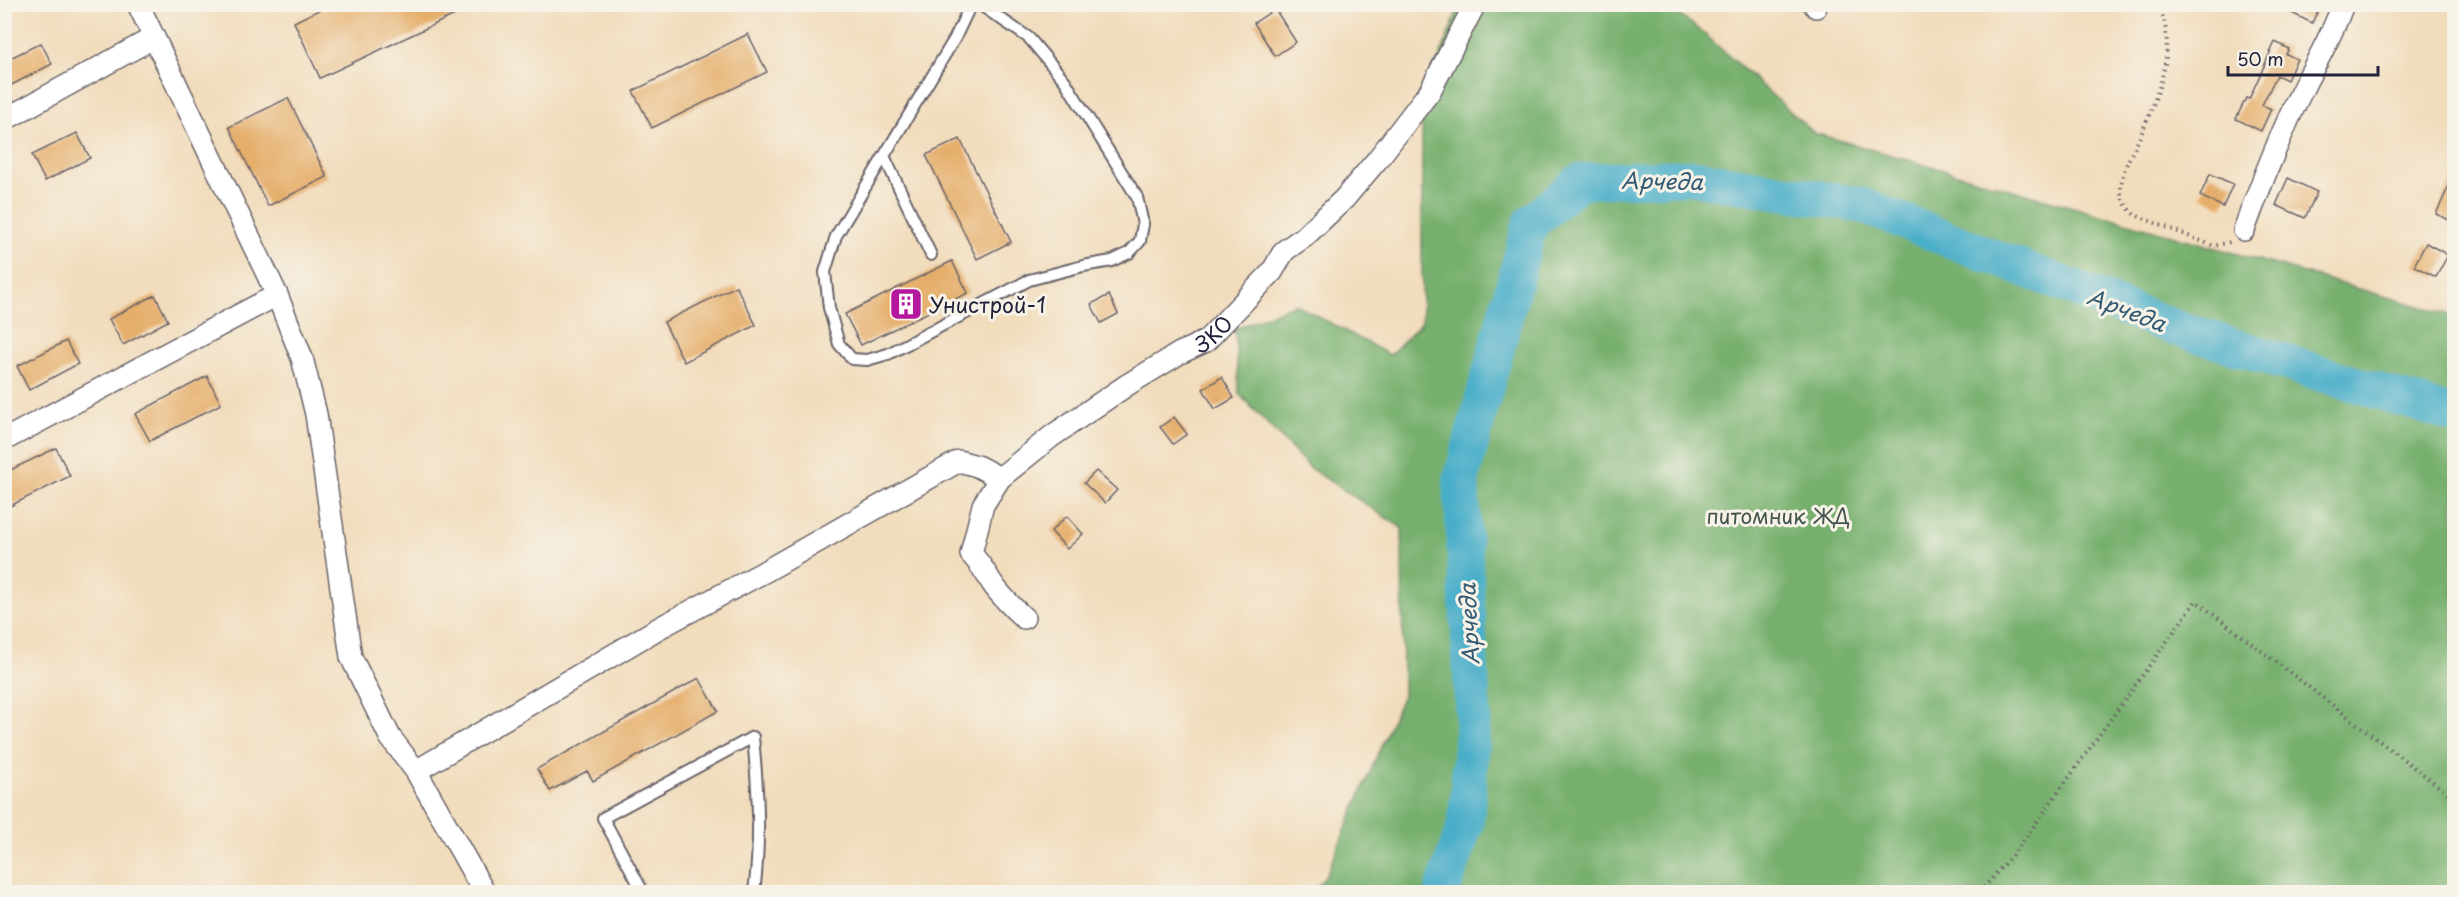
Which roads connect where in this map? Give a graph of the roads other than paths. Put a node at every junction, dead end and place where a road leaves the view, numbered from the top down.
1 (138, 4) edge
2 (971, 4) edge
3 (979, 4) edge
4 (1475, 4) edge
5 (2343, 4) edge
6 (153, 38) junction
7 (4, 120) edge
8 (884, 156) junction
9 (2244, 230) road end
10 (932, 255) dead end
11 (277, 295) junction
12 (4, 440) edge
13 (999, 478) junction
14 (1024, 618) dead end
15 (416, 771) junction
16 (484, 892) edge
17 (643, 892) edge
18 (754, 892) edge

1 - 6 street
2 - 8 lane
3 - 8 lane
4 - 13 street, ЗКО
5 - 9 street
6 - 7 street
6 - 11 street
8 - 10 lane
11 - 12 street
11 - 15 street
13 - 14 street, ЗКО
13 - 15 street
15 - 16 street
17 - 18 lane

